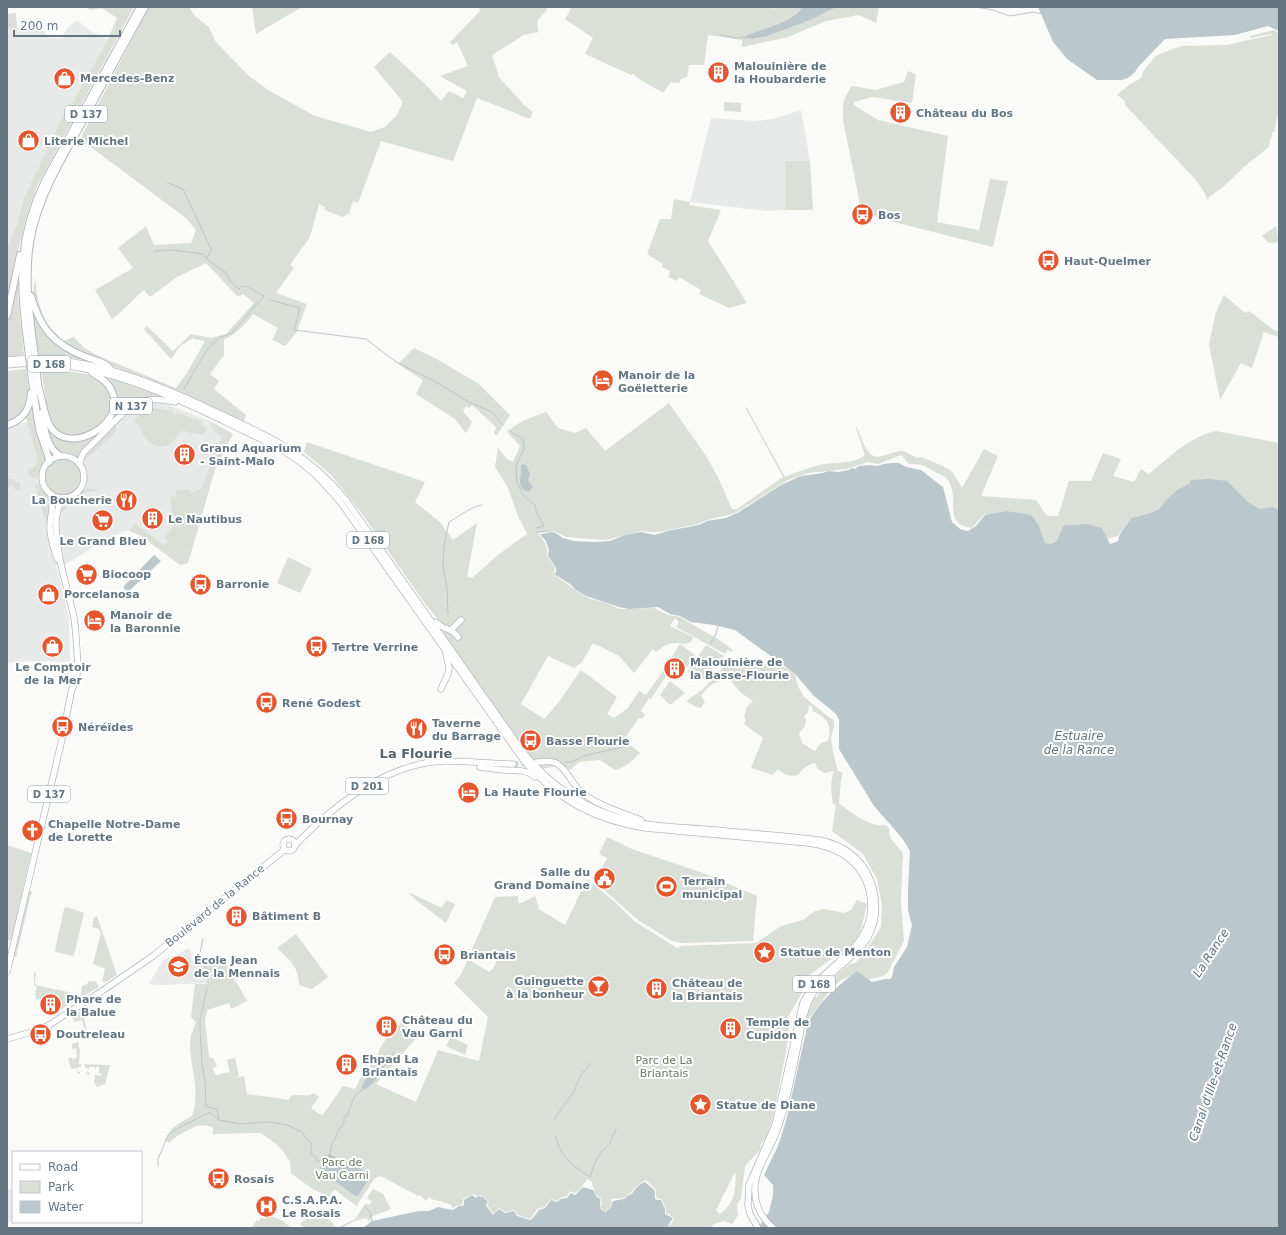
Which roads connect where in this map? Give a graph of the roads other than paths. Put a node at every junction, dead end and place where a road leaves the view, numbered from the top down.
1 (140, 7) edge
2 (145, 7) edge
3 (25, 243) junction
4 (27, 285) junction
5 (7, 316) edge
6 (31, 349) junction
7 (7, 360) edge
8 (7, 365) edge
9 (110, 369) junction
10 (90, 370) junction
11 (34, 374) junction
12 (39, 389) junction
13 (194, 407) junction
14 (7, 425) edge
15 (60, 456) junction
16 (48, 462) junction
17 (80, 465) junction
18 (51, 494) junction
19 (64, 498) junction
20 (426, 613) junction
21 (461, 620) dead end
22 (451, 630) junction
23 (458, 637) dead end
24 (446, 651) junction
25 (75, 666) junction
26 (441, 689) dead end
27 (462, 761) junction
28 (539, 762) dead end
29 (513, 764) tunnel mouth
30 (547, 785) junction
31 (646, 824) junction
32 (294, 842) junction
33 (284, 850) junction
34 (7, 972) edge
35 (7, 1039) edge
36 (758, 1228) edge
37 (772, 1228) edge

1 - 3 highway, D 137
2 - 4 highway, D 137
3 - 5 highway
3 - 6 highway, D 137
4 - 6 highway, D 137
4 - 9 highway
6 - 11 highway, D 137, bridge
7 - 9 main road, D 168
8 - 10 main road, D 168
9 - 20 main road, D 168
10 - 12 highway
10 - 13 main road, D 168
11 - 12 highway, D 137
11 - 14 highway, D 137
11 - 16 highway, D 137
12 - 15 highway, D 137
13 - 17 main road, N 137
13 - 24 main road, D 168
15 - 16 main road
15 - 17 main road
16 - 18 main road
17 - 19 main road
18 - 19 main road
18 - 25 main road
19 - 25 main road
20 - 22 main road
20 - 31 main road, D 168
21 - 22 main road
22 - 23 main road
24 - 26 main road
24 - 30 main road, D 168
25 - 34 main road, D 137
27 - 29 main road, D 201
27 - 30 main road
27 - 32 main road, D 201
28 - 31 main road
30 - 36 main road, D 168
31 - 37 main road, D 168
32 - 33 main road
32 - 33 main road
33 - 35 main road, Boulevard de la Rance

